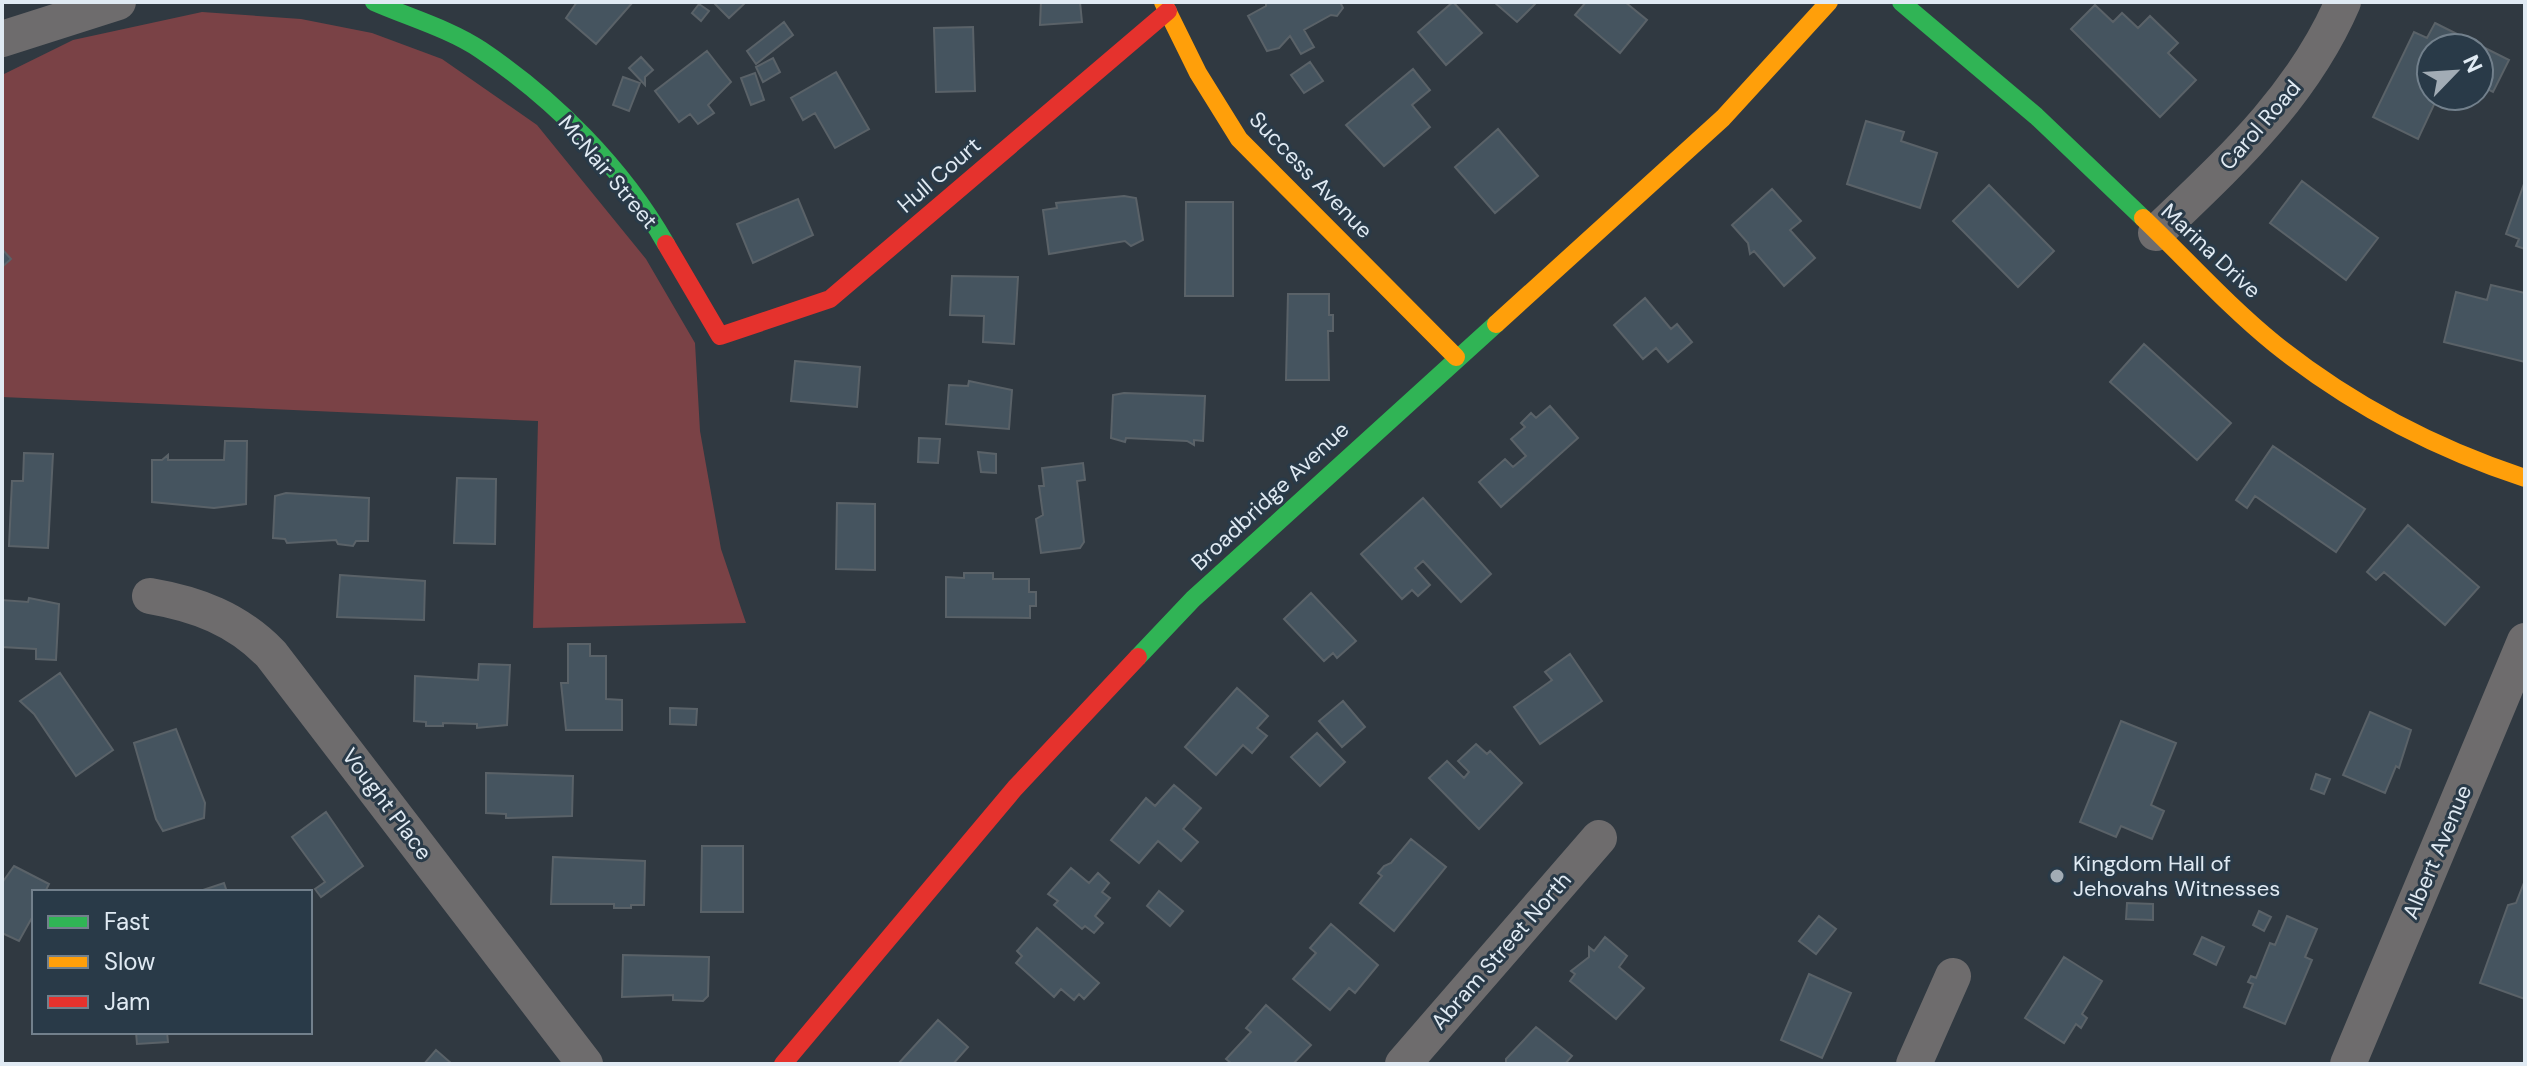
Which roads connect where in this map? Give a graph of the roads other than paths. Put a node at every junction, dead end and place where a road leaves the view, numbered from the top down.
1 (118, 2) edge
2 (374, 2) edge
3 (1829, 2) edge
4 (1901, 2) edge
5 (2343, 2) edge
6 (1165, 6) edge
7 (2, 39) edge
8 (2156, 233) junction
9 (720, 336) joint
10 (1456, 357) junction
11 (2525, 478) edge
12 (150, 596) dead end
13 (2525, 641) edge
14 (1599, 838) dead end
15 (1953, 976) dead end
16 (585, 1064) edge
17 (783, 1064) edge
18 (1403, 1064) edge
19 (1914, 1064) edge
20 (2348, 1064) edge

1 - 7 street
2 - 9 street, McNair Street
3 - 10 street, Broadbridge Avenue
4 - 8 street, Marina Drive
5 - 8 street, Carol Road
6 - 9 street, Hull Court
6 - 10 street, Success Avenue
8 - 11 street, Marina Drive
10 - 17 street, Broadbridge Avenue
12 - 16 street, Vought Place
13 - 20 street, Albert Avenue
14 - 18 street, Abram Street North
15 - 19 street

